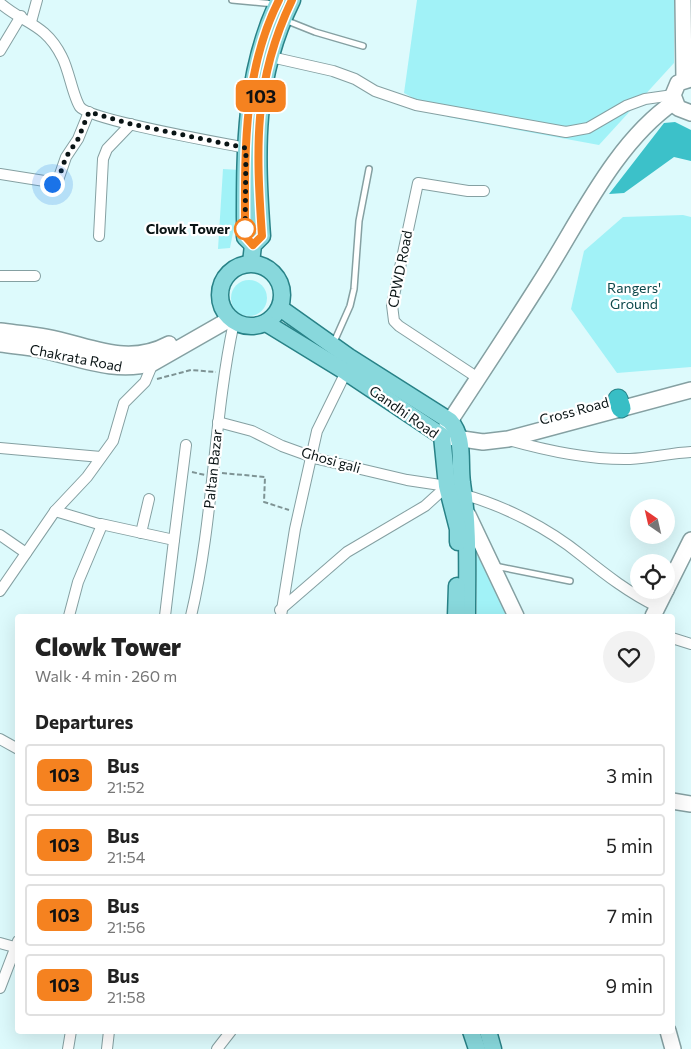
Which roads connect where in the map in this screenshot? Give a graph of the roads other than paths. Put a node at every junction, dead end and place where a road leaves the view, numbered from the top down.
1 (37, 0) edge
2 (232, 0) edge
3 (683, 0) edge
4 (283, 2) edge
5 (0, 3) edge
6 (21, 16) junction
7 (284, 20) junction
8 (31, 22) junction
9 (363, 46) dead end
10 (0, 51) edge
11 (271, 57) junction
12 (688, 79) edge
13 (673, 99) junction
14 (89, 112) junction
15 (691, 114) edge
16 (131, 124) junction
17 (246, 148) junction
18 (369, 169) dead end
19 (0, 174) edge
20 (484, 191) dead end
21 (99, 236) dead end
22 (253, 245) junction
23 (251, 264) junction
24 (0, 276) edge
25 (35, 276) dead end
26 (280, 308) junction
27 (229, 318) junction
28 (266, 323) junction
29 (0, 331) edge
30 (0, 344) edge
31 (332, 345) junction
32 (153, 363) junction
33 (346, 372) junction
34 (478, 378) junction
35 (691, 380) edge
36 (691, 390) edge
37 (620, 403) junction
38 (218, 422) junction
39 (452, 431) junction
40 (508, 439) junction
41 (186, 445) dead end
42 (0, 448) edge
43 (691, 452) edge
44 (311, 456) junction
45 (101, 457) junction
46 (447, 486) junction
47 (465, 495) junction
48 (148, 499) dead end
49 (55, 511) junction
50 (468, 514) junction
51 (101, 524) junction
52 (141, 533) junction
53 (0, 535) edge
54 (174, 540) junction
55 (691, 540) edge
56 (26, 553) junction
57 (492, 566) junction
58 (675, 572) edge
59 (570, 581) dead end
60 (0, 591) edge
61 (662, 599) edge
62 (655, 612) edge
63 (70, 614) edge
64 (165, 614) edge
65 (191, 614) edge
66 (279, 614) edge
67 (456, 614) edge
68 (467, 614) edge
69 (515, 614) edge
70 (675, 639) edge
71 (691, 644) edge
72 (0, 739) edge
73 (15, 747) edge
74 (675, 801) edge
75 (691, 804) edge
76 (0, 943) edge
77 (15, 945) edge
78 (15, 948) edge
79 (0, 988) edge
80 (70, 1034) edge
81 (109, 1034) edge
82 (228, 1034) edge
83 (472, 1034) edge
84 (489, 1034) edge
85 (669, 1034) edge
86 (68, 1049) edge
87 (107, 1049) edge
88 (216, 1049) edge
89 (476, 1049) edge
90 (493, 1049) edge
91 (673, 1049) edge

1 - 8 street
2 - 4 lane
3 - 12 main road
4 - 7 main road
4 - 17 main road
5 - 6 street
6 - 8 street
6 - 10 street
7 - 9 lane
7 - 11 main road
8 - 14 street
11 - 13 street
11 - 22 main road
12 - 13 main road
13 - 15 main road
13 - 34 main road
14 - 16 street
14 - 19 street
16 - 17 street
16 - 21 street
17 - 22 main road
18 - 31 lane
20 - 34 street, CPWD Road
22 - 23 main road
23 - 26 main road
23 - 27 main road
24 - 25 street
26 - 28 main road
26 - 31 main road, Gandhi Road
27 - 28 main road
27 - 29 main road, Chakrata Road
27 - 32 main road, Chakrata Road
27 - 38 street, Paltan Bazar
28 - 33 main road, Gandhi Road
30 - 32 main road, Chakrata Road
31 - 39 main road, Gandhi Road
32 - 45 street
33 - 39 main road, Gandhi Road
33 - 44 street
34 - 39 main road
35 - 37 main road, Cross Road
36 - 37 main road, Cross Road
37 - 39 main road, Cross Road
37 - 40 main road, Cross Road
38 - 44 street, Ghosi gali
38 - 65 street, Paltan Bazar
39 - 40 main road, Cross Road
39 - 46 main road, Gandhi Road
39 - 47 main road
40 - 43 street
41 - 54 street
42 - 45 street
44 - 46 street, Ghosi gali
44 - 66 street
45 - 49 street
46 - 66 street
46 - 67 main road, Gandhi Road
47 - 50 main road
47 - 62 street
48 - 52 street
49 - 51 street
49 - 56 street
50 - 57 main road
50 - 68 main road
51 - 52 street
51 - 63 street
52 - 54 street
53 - 56 street
54 - 64 street
55 - 58 main road
56 - 60 street
57 - 59 lane
57 - 69 main road
61 - 62 main road
70 - 71 street
72 - 73 street
74 - 75 main road
76 - 77 street
78 - 79 street
80 - 86 street
81 - 87 street
82 - 88 street
83 - 89 main road
84 - 90 main road
85 - 91 main road

